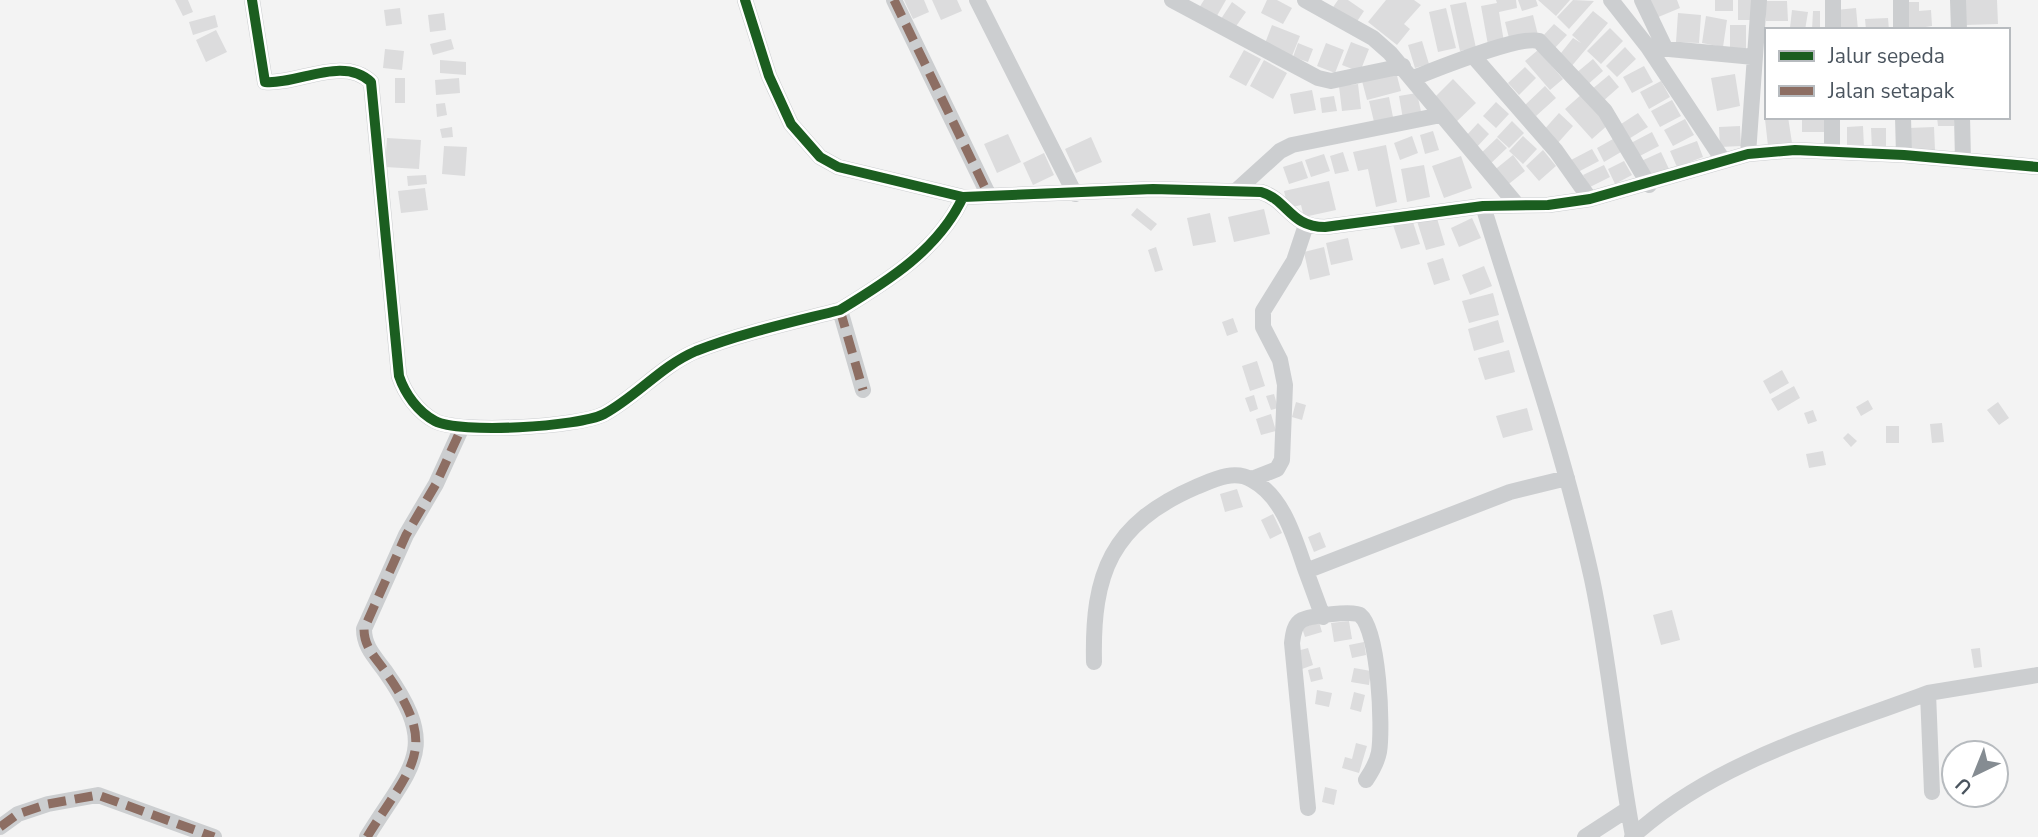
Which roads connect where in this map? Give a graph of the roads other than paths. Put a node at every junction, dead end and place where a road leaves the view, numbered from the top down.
1 (252, 0) edge
2 (745, 0) edge
3 (894, 0) edge
4 (977, 0) edge
5 (1172, 0) edge
6 (1305, 0) edge
7 (1611, 0) edge
8 (1642, 0) edge
9 (1759, 0) edge
10 (1834, 0) edge
11 (1901, 0) edge
12 (1958, 0) edge
13 (1833, 28) edge
14 (1901, 28) edge
15 (1959, 28) edge
16 (1648, 47) junction
17 (1665, 48) junction
18 (1474, 57) junction
19 (1754, 57) junction
20 (1408, 72) junction
21 (1441, 115) junction
22 (1832, 119) edge
23 (1903, 119) edge
24 (1962, 119) edge
25 (1832, 152) junction
26 (1748, 154) junction
27 (1903, 155) junction
28 (1723, 160) junction
29 (1963, 160) junction
30 (2038, 167) edge
31 (1649, 185) junction
32 (1236, 191) junction
33 (1075, 194) junction
34 (989, 196) junction
35 (963, 197) junction
36 (1590, 199) junction
37 (1517, 205) junction
38 (1483, 206) junction
39 (1306, 225) junction
40 (840, 310) junction
41 (863, 390) dead end
42 (463, 427) junction
43 (1567, 478) junction
44 (1252, 479) junction
45 (1306, 571) junction
46 (1323, 617) junction
47 (1094, 662) dead end
48 (2038, 675) edge
49 (1928, 693) junction
50 (1366, 780) dead end
51 (1932, 792) dead end
52 (1308, 808) dead end
53 (1628, 809) junction
54 (0, 827) edge
55 (1633, 836) edge
56 (214, 837) edge
57 (368, 837) edge
58 (1585, 837) edge

1 - 42 street
2 - 35 street
3 - 34 street
4 - 33 street
5 - 20 street
6 - 20 street
7 - 16 street
8 - 17 street
9 - 19 street
10 - 13 street
11 - 14 street
12 - 15 street
16 - 17 street
16 - 28 street
17 - 19 street
18 - 20 street
18 - 31 street
18 - 36 street
19 - 26 street
20 - 21 street
21 - 32 street
21 - 37 street
22 - 25 street
23 - 27 street
24 - 29 street
25 - 26 street
25 - 27 street
26 - 28 street
27 - 29 street
28 - 31 street
29 - 30 street
31 - 36 street
32 - 33 street
32 - 39 street
33 - 34 street
34 - 35 street
35 - 40 street
36 - 37 street
37 - 38 street
38 - 39 street
38 - 43 street
39 - 44 street
40 - 41 street
40 - 42 street
42 - 57 street
43 - 45 street
43 - 53 street
44 - 45 street
44 - 47 street
45 - 46 street
46 - 50 street
46 - 52 street
48 - 49 street
49 - 51 street
49 - 55 street
53 - 55 street
53 - 58 street
54 - 56 street

